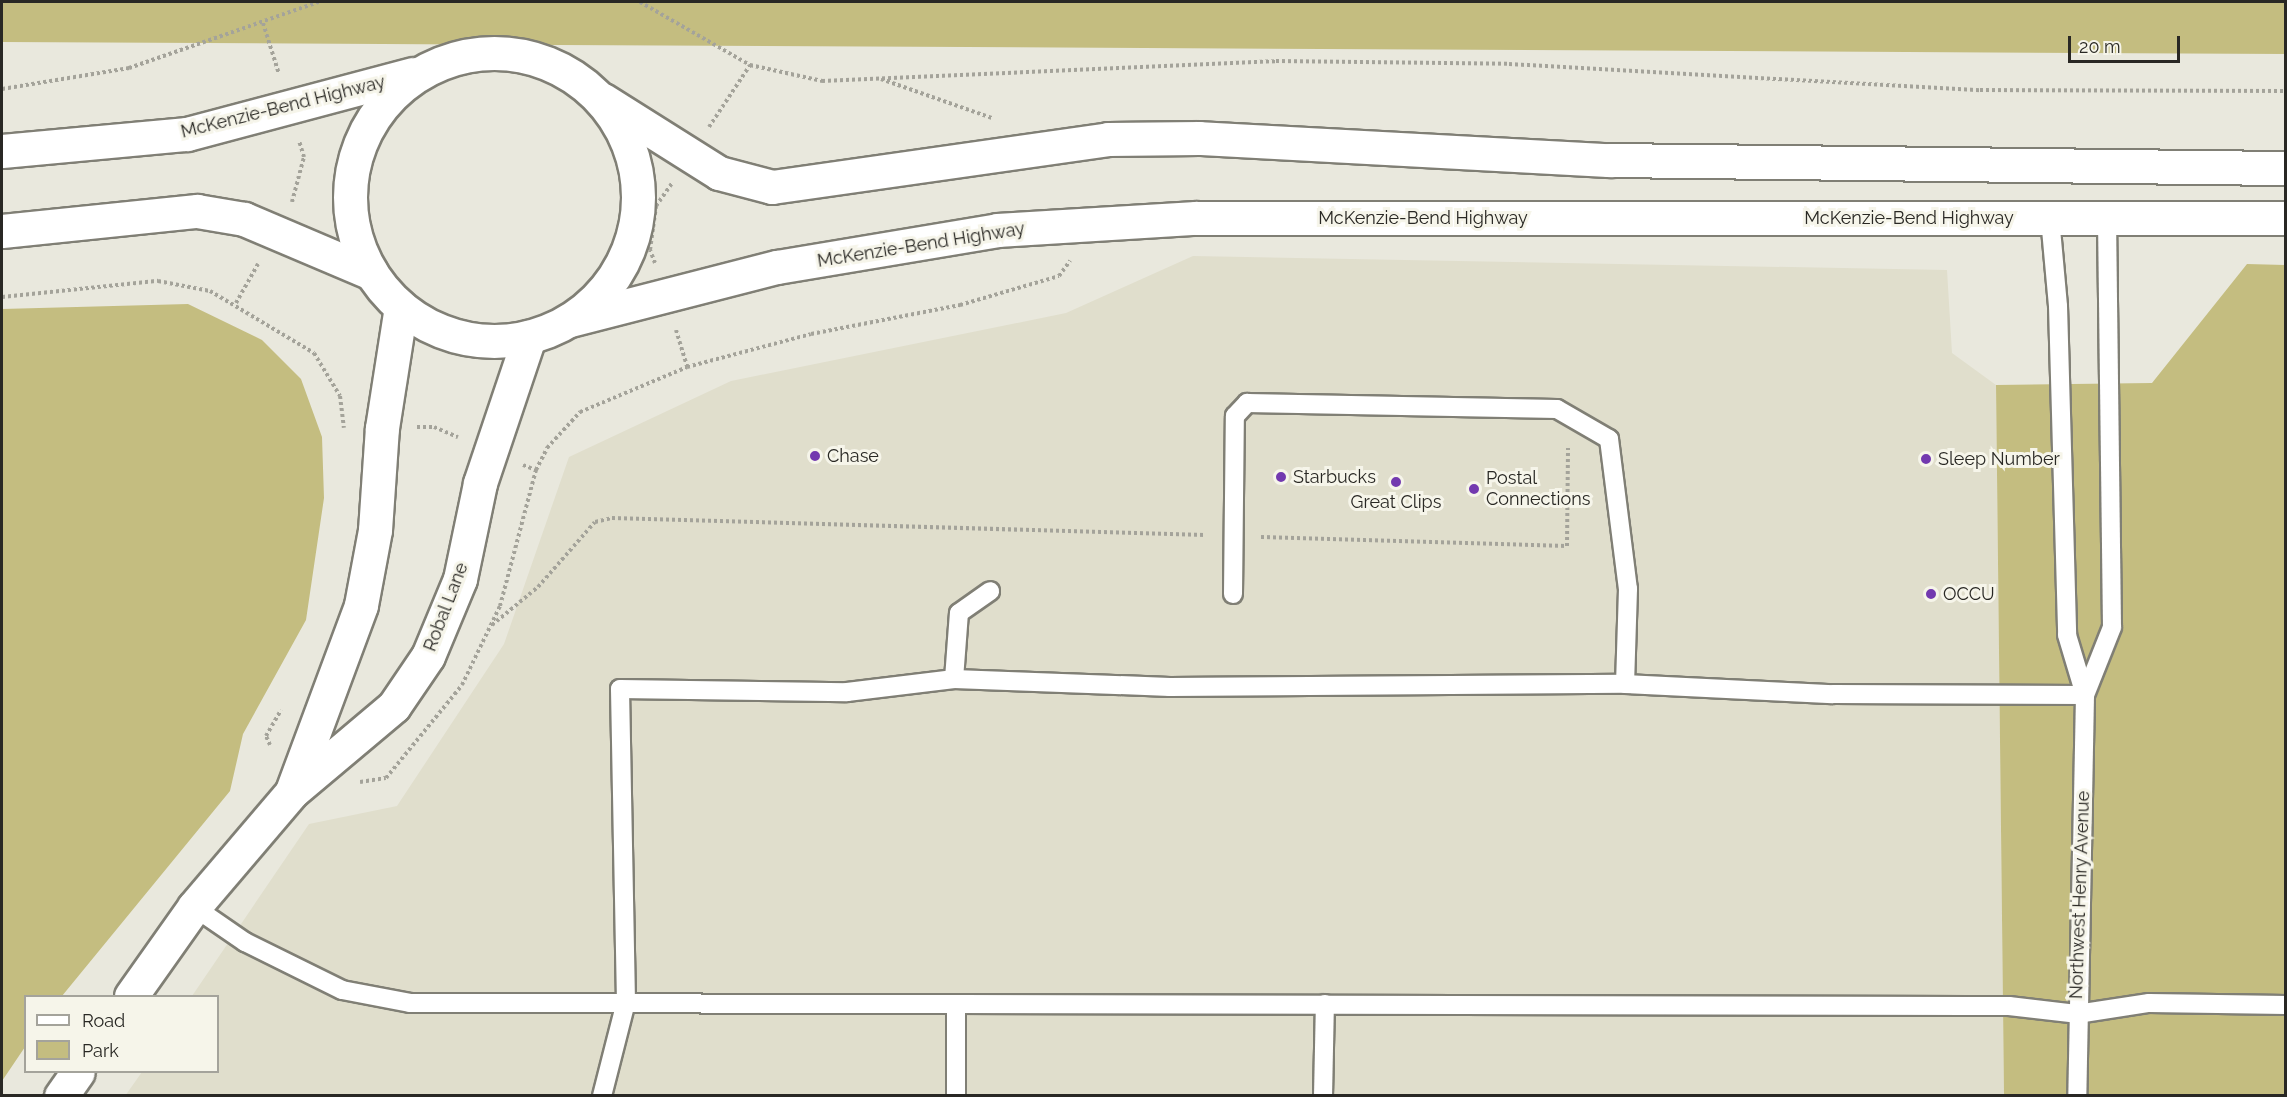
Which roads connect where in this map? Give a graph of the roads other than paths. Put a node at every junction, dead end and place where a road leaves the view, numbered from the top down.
1 (420, 72) junction
2 (603, 100) junction
3 (2, 151) edge
4 (2286, 168) edge
5 (2050, 218) junction
6 (2107, 218) junction
7 (2286, 218) edge
8 (2, 231) edge
9 (371, 273) junction
10 (400, 307) junction
11 (570, 320) junction
12 (529, 337) junction
13 (990, 591) dead end
14 (1233, 594) dead end
15 (954, 679) junction
16 (1625, 684) junction
17 (2085, 695) junction
18 (292, 792) junction
19 (194, 907) junction
20 (132, 995) edge
21 (626, 1002) junction
22 (956, 1004) junction
23 (1325, 1004) junction
24 (2286, 1005) edge
25 (2077, 1014) junction
26 (77, 1073) edge
27 (61, 1095) edge
28 (602, 1095) edge
29 (956, 1095) edge
30 (1323, 1095) edge
31 (2077, 1095) edge

1 - 2 main road
1 - 3 main road, McKenzie-Bend Highway
1 - 9 main road
2 - 4 main road
2 - 11 main road
5 - 6 main road, McKenzie-Bend Highway
5 - 11 main road, McKenzie-Bend Highway
5 - 17 lane
6 - 7 main road, McKenzie-Bend Highway
6 - 17 lane
8 - 9 main road
9 - 10 main road
10 - 12 main road
10 - 18 main road, Robal Lane
11 - 12 main road
12 - 18 main road, Robal Lane
13 - 15 lane
14 - 16 lane
15 - 16 lane
15 - 21 lane
16 - 17 lane
17 - 25 lane, Northwest Henry Avenue
18 - 19 main road, Robal Lane
19 - 20 main road, Robal Lane
19 - 21 lane
21 - 22 lane
21 - 28 lane
22 - 23 lane
22 - 29 lane
23 - 25 lane
23 - 30 lane
24 - 25 lane
25 - 31 lane, Northwest Henry Avenue
26 - 27 main road

